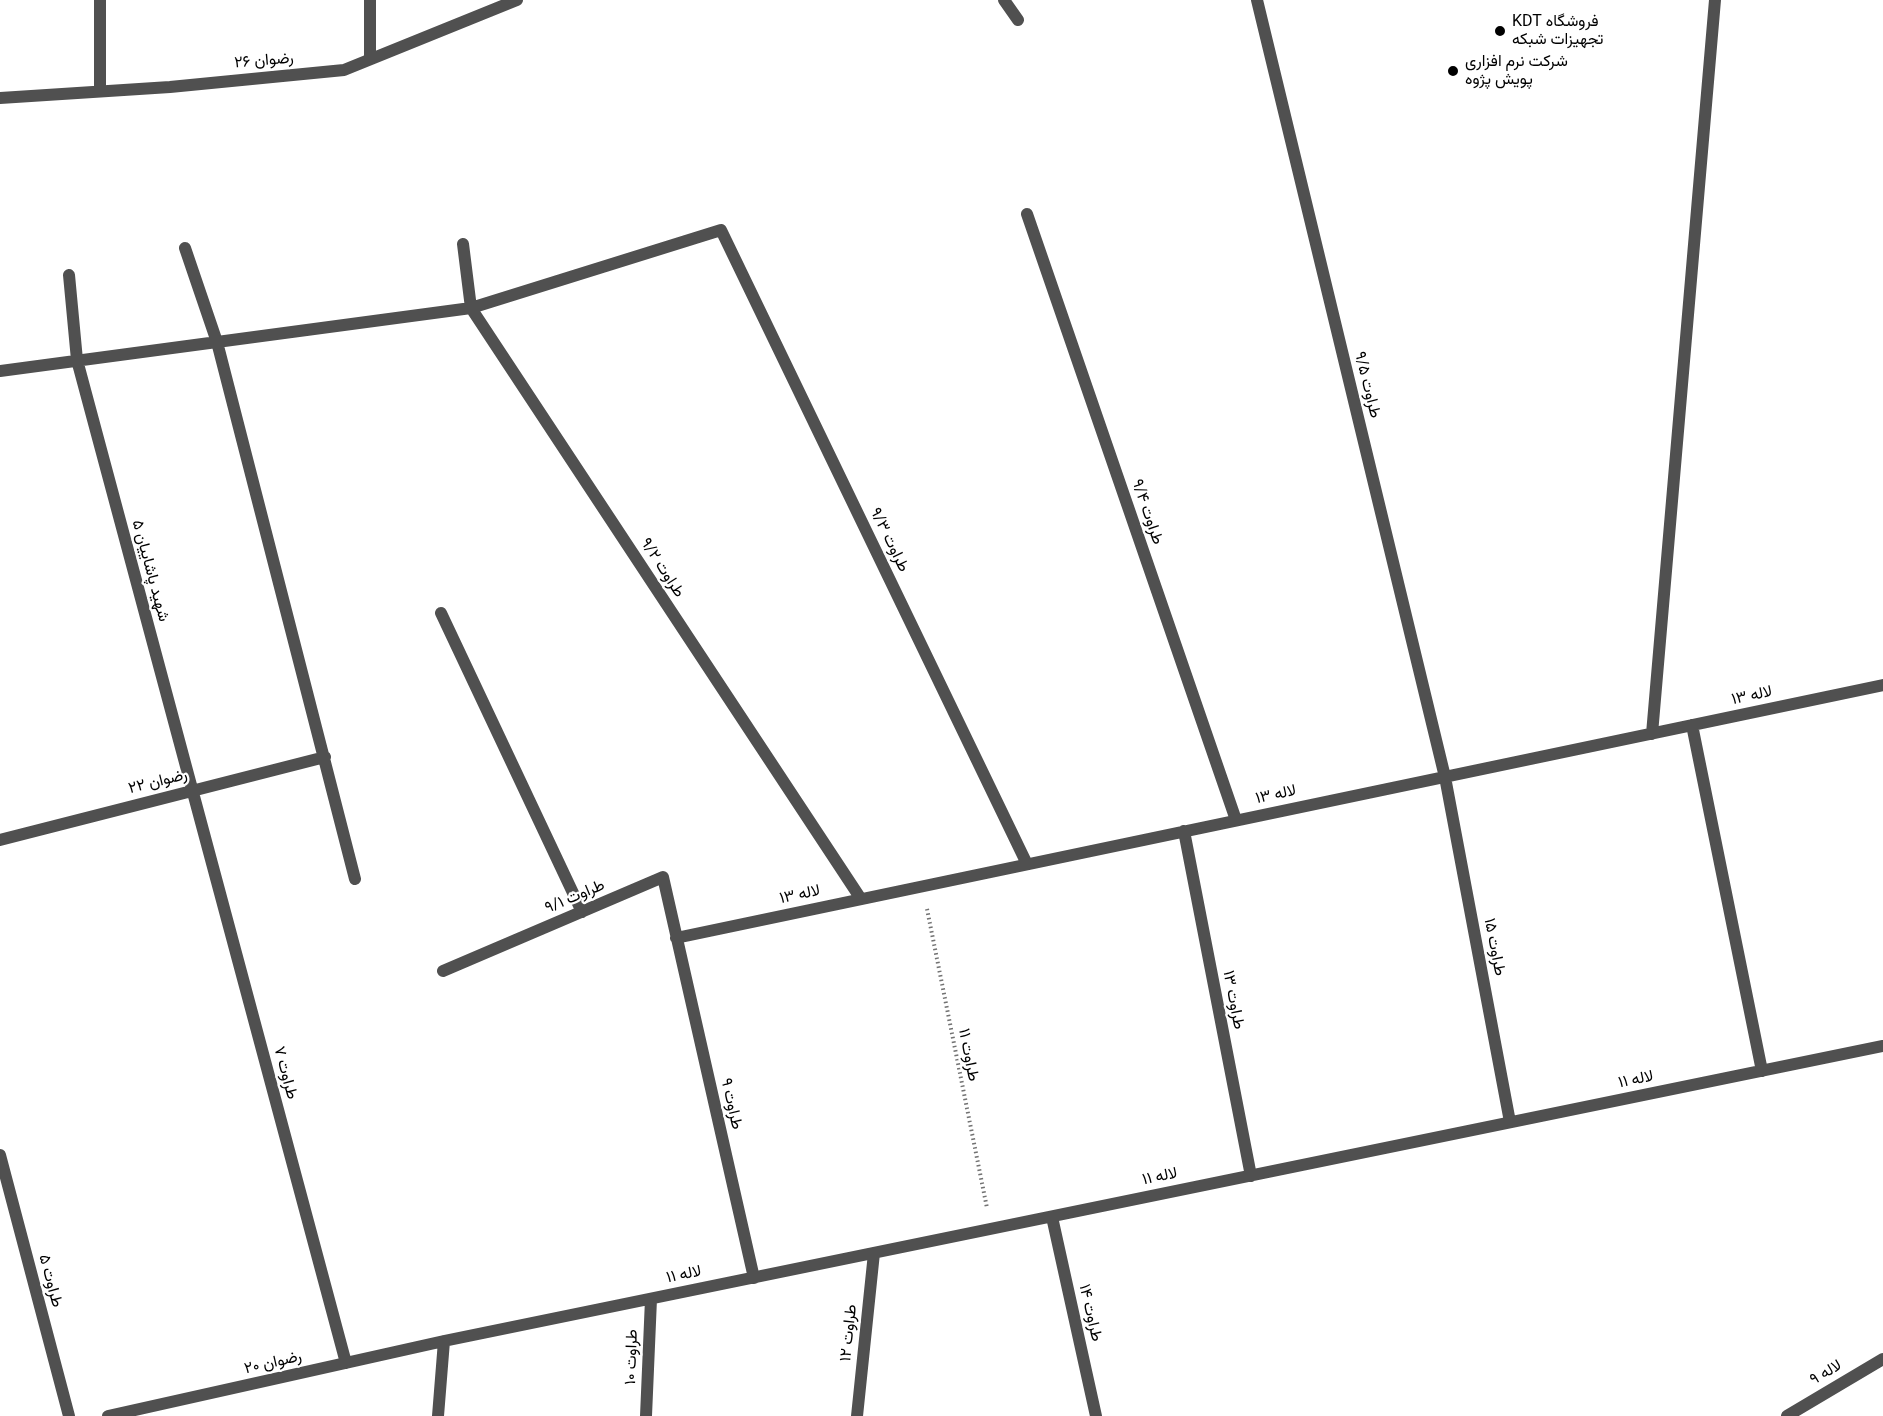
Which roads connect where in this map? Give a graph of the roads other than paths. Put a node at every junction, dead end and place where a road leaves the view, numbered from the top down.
1 (100, 0) edge
2 (370, 0) edge
3 (517, 0) edge
4 (1004, 0) edge
5 (1257, 0) edge
6 (1715, 0) edge
7 (1018, 20) dead end
8 (370, 59) junction
9 (100, 90) junction
10 (0, 98) edge
11 (1028, 214) dead end
12 (463, 244) dead end
13 (185, 248) dead end
14 (69, 275) dead end
15 (471, 308) junction
16 (217, 342) junction
17 (77, 360) junction
18 (0, 371) edge
19 (441, 613) dead end
20 (1883, 685) edge
21 (1692, 725) junction
22 (1652, 734) junction
23 (325, 757) junction
24 (1445, 777) junction
25 (192, 791) junction
26 (1236, 820) junction
27 (1184, 831) junction
28 (0, 840) edge
29 (1027, 864) junction
30 (355, 879) dead end
31 (861, 899) junction
32 (582, 912) junction
33 (676, 938) junction
34 (443, 971) dead end
35 (1883, 1046) edge
36 (1762, 1071) junction
37 (1510, 1122) junction
38 (0, 1155) edge
39 (1251, 1176) junction
40 (1052, 1216) junction
41 (874, 1253) junction
42 (753, 1278) junction
43 (651, 1299) junction
44 (444, 1341) junction
45 (1883, 1359) edge
46 (346, 1363) junction
47 (69, 1416) edge
48 (110, 1416) edge
49 (438, 1416) edge
50 (646, 1416) edge
51 (857, 1416) edge
52 (1096, 1416) edge
53 (1787, 1416) edge

1 - 9 street
2 - 8 street
3 - 8 street, رضوان ۲۶
4 - 7 street
5 - 24 street, طراوت ۹/۵
6 - 22 street
8 - 9 street, رضوان ۲۶
9 - 10 street, رضوان ۲۶
11 - 26 street, طراوت ۹/۴
12 - 15 street, طراوت ۹/۲
13 - 16 street
14 - 17 street, شهید پاشاییان ۵
15 - 16 street
15 - 29 street, طراوت ۹/۳
15 - 31 street, طراوت ۹/۲
16 - 17 street
16 - 23 street
17 - 18 street
17 - 25 street, شهید پاشاییان ۵
19 - 32 street
20 - 21 street, لاله ۱۳
21 - 22 street, لاله ۱۳
21 - 36 street
22 - 24 street, لاله ۱۳
23 - 25 street, رضوان ۲۲
23 - 30 street
24 - 26 street, لاله ۱۳
24 - 37 street, طراوت ۱۵
25 - 28 street, رضوان ۲۲
25 - 46 street, طراوت ۷
26 - 27 street, لاله ۱۳
27 - 29 street, لاله ۱۳
27 - 39 street, طراوت ۱۳
29 - 31 street, لاله ۱۳
31 - 33 street, لاله ۱۳
32 - 33 street, طراوت ۹/۱
32 - 34 street, طراوت ۹/۱
33 - 42 street, طراوت ۹
35 - 36 street, لاله ۱۱
36 - 37 street, لاله ۱۱
37 - 39 street, لاله ۱۱
38 - 47 street, طراوت ۵
39 - 40 street, لاله ۱۱
40 - 41 street, لاله ۱۱
40 - 52 street, طراوت ۱۴
41 - 42 street, لاله ۱۱
41 - 51 street, طراوت ۱۲
42 - 43 street, لاله ۱۱
43 - 44 street, لاله ۱۱
43 - 50 street, طراوت ۱۰
44 - 46 street, رضوان ۲۰
44 - 49 street
45 - 53 street, لاله ۹
46 - 48 street, رضوان ۲۰

